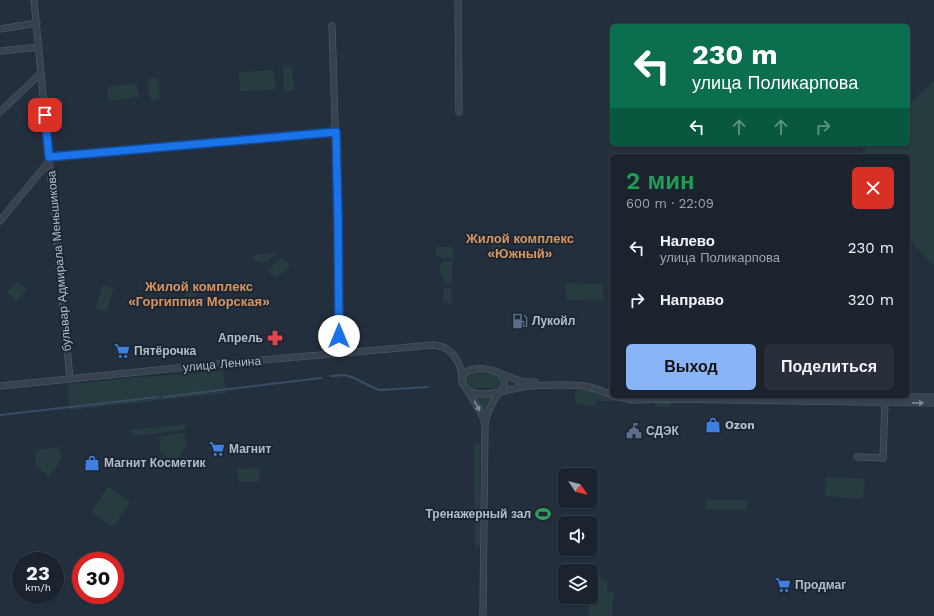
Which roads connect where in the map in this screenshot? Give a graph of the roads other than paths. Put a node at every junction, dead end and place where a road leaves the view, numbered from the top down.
1 (34, 0) edge
2 (458, 0) edge
3 (37, 23) junction
4 (332, 26) dead end
5 (0, 29) edge
6 (39, 47) junction
7 (0, 51) edge
8 (41, 73) junction
9 (0, 112) edge
10 (459, 112) dead end
11 (336, 132) junction
12 (49, 158) junction
13 (0, 221) edge
14 (339, 354) junction
15 (459, 365) junction
16 (474, 369) junction
17 (500, 374) junction
18 (70, 379) junction
19 (462, 379) junction
20 (0, 386) edge
21 (467, 390) junction
22 (610, 391) edge
23 (500, 392) junction
24 (610, 395) edge
25 (910, 397) edge
26 (934, 397) edge
27 (623, 398) edge
28 (885, 403) junction
29 (934, 404) edge
30 (485, 422) junction
31 (857, 457) dead end
32 (483, 616) edge

1 - 3 street, бульвар Адмирала Меньшикова
2 - 10 street
3 - 5 street
3 - 6 street, бульвар Адмирала Меньшикова
4 - 11 street
6 - 7 street
6 - 8 street, бульвар Адмирала Меньшикова
8 - 9 street
8 - 12 street, бульвар Адмирала Меньшикова
11 - 12 street
11 - 14 street
12 - 13 street
12 - 18 street, бульвар Адмирала Меньшикова
14 - 15 street, улица Ленина
14 - 18 street, улица Ленина
15 - 16 street
15 - 19 street
16 - 17 street
16 - 19 street
17 - 22 street
17 - 23 street
18 - 20 street, улица Ленина
19 - 21 street
21 - 23 street
21 -> 30 street
23 - 24 street
23 - 30 street
25 - 26 street
27 - 28 street
28 -> 29 street
28 - 31 street
30 - 32 street

